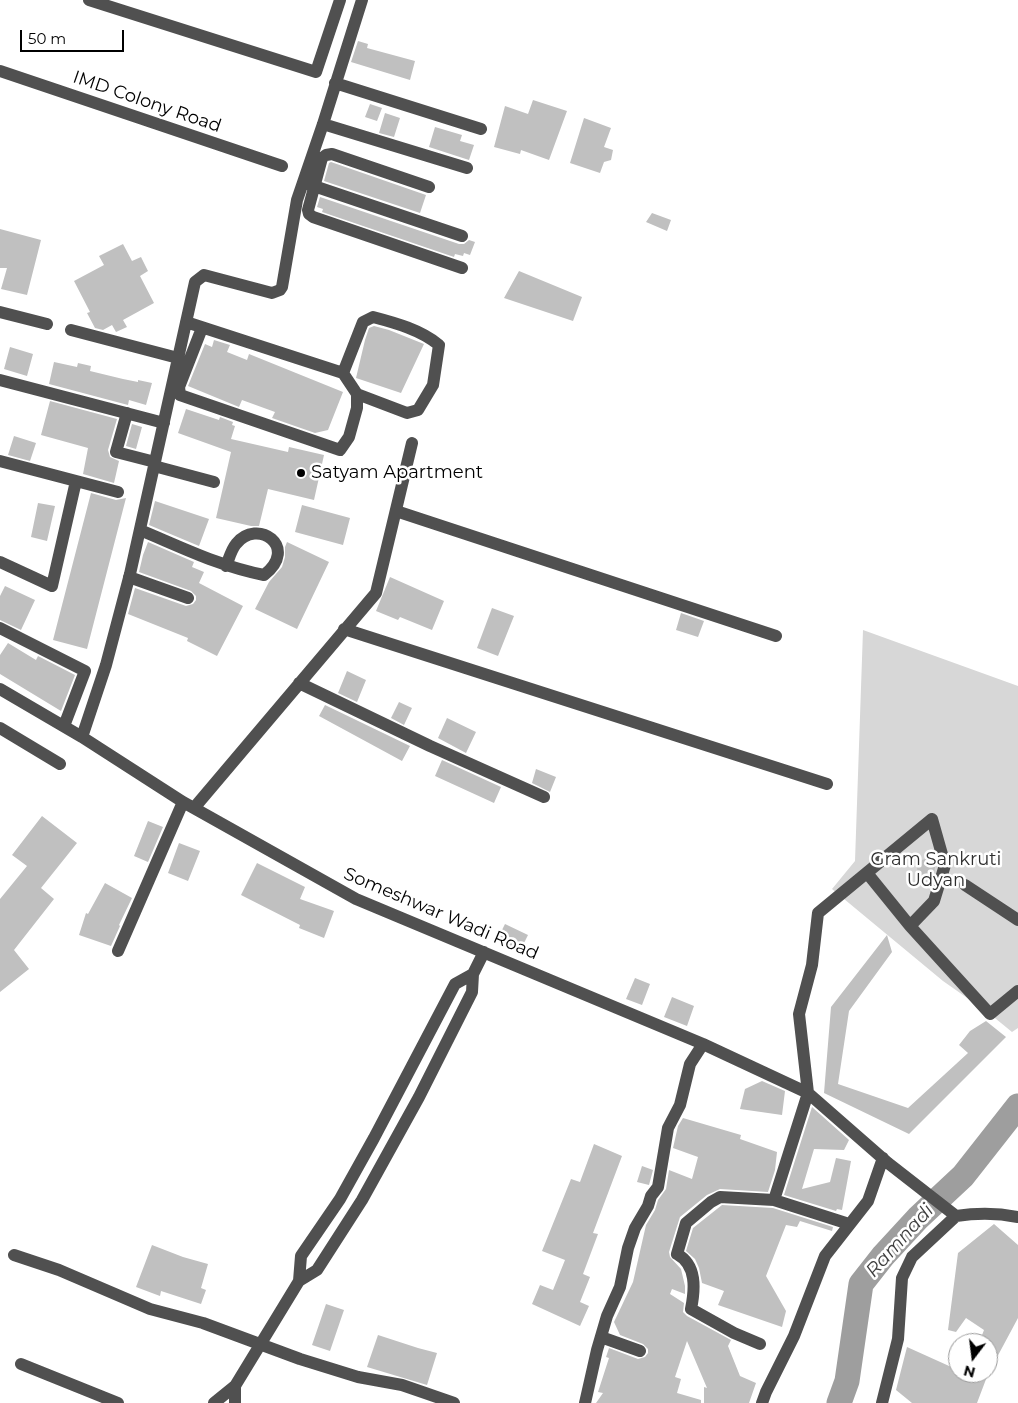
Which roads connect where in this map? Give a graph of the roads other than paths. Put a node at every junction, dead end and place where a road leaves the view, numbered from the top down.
1 (89, 0) edge
2 (340, 0) edge
3 (362, 0) edge
4 (0, 71) edge
5 (335, 83) junction
6 (324, 124) junction
7 (481, 129) dead end
8 (282, 166) dead end
9 (467, 168) dead end
10 (308, 184) junction
11 (430, 187) dead end
12 (462, 236) dead end
13 (462, 268) dead end
14 (0, 312) edge
15 (186, 322) junction
16 (47, 324) dead end
17 (202, 328) junction
18 (71, 330) dead end
19 (178, 358) junction
20 (343, 373) junction
21 (0, 380) edge
22 (357, 394) junction
23 (128, 413) junction
24 (164, 423) junction
25 (412, 443) dead end
26 (0, 461) edge
27 (155, 464) junction
28 (76, 481) junction
29 (214, 482) dead end
30 (118, 492) dead end
31 (396, 511) junction
32 (140, 530) junction
33 (0, 562) edge
34 (226, 566) dead end
35 (129, 577) junction
36 (188, 598) dead end
37 (0, 628) edge
38 (344, 629) junction
39 (776, 636) dead end
40 (299, 682) junction
41 (0, 689) edge
42 (64, 726) junction
43 (0, 728) edge
44 (82, 737) junction
45 (60, 764) dead end
46 (827, 784) dead end
47 (544, 797) dead end
48 (189, 805) junction
49 (867, 873) junction
50 (965, 885) dead end
51 (1018, 920) edge
52 (910, 926) junction
53 (118, 951) dead end
54 (484, 952) junction
55 (473, 974) junction
56 (1018, 991) edge
57 (703, 1044) junction
58 (808, 1093) junction
59 (885, 1161) junction
60 (774, 1200) junction
61 (956, 1216) junction
62 (1018, 1218) edge
63 (849, 1224) junction
64 (14, 1255) dead end
65 (299, 1281) junction
66 (601, 1338) junction
67 (760, 1344) dead end
68 (260, 1345) junction
69 (640, 1350) dead end
70 (21, 1364) dead end
71 (235, 1386) junction
72 (118, 1403) edge
73 (214, 1403) edge
74 (235, 1403) edge
75 (454, 1403) edge
76 (585, 1403) edge
77 (762, 1403) edge
78 (882, 1403) edge

1 - 2 street
3 - 5 street
4 - 8 street, IMD Colony Road
5 - 6 street
5 - 7 street
6 - 9 street
6 - 10 street
10 - 11 street
10 - 12 street
10 - 13 street
10 - 15 street
14 - 16 street
15 - 17 street
15 - 19 street
17 - 20 street
17 - 22 street
18 - 19 street
19 - 24 street
20 - 22 street
20 - 22 street
21 - 23 street
23 - 24 street
23 - 27 street
24 - 27 street
25 - 31 street
26 - 28 street
27 - 29 street
27 - 32 street
28 - 30 street
28 - 33 street
31 - 38 street
31 - 39 street
32 - 34 street
32 - 35 street
35 - 36 street
35 - 44 street
37 - 42 street
38 - 40 street
38 - 46 street
40 - 47 street
40 - 48 street
41 - 42 street, Someshwar Wadi Road
42 - 44 street, Someshwar Wadi Road
43 - 45 street
44 - 48 street, Someshwar Wadi Road
48 - 53 street
48 - 54 street, Someshwar Wadi Road
49 - 52 street
49 - 52 street
49 - 58 street
50 - 51 street
52 - 56 street
54 - 55 street
54 - 57 street, Someshwar Wadi Road
55 - 65 street
55 - 65 street
57 - 58 street, Someshwar Wadi Road
57 - 66 street
58 - 59 street, Someshwar Wadi Road
58 - 60 street
59 - 61 street, Someshwar Wadi Road
59 - 63 street
60 - 63 street
60 - 67 street
61 - 62 street
61 - 78 street
63 - 77 street
64 - 68 street
65 - 68 street
66 - 69 street
66 - 76 street
68 - 71 street
68 - 75 street
70 - 72 street
71 - 73 street
71 - 74 street

